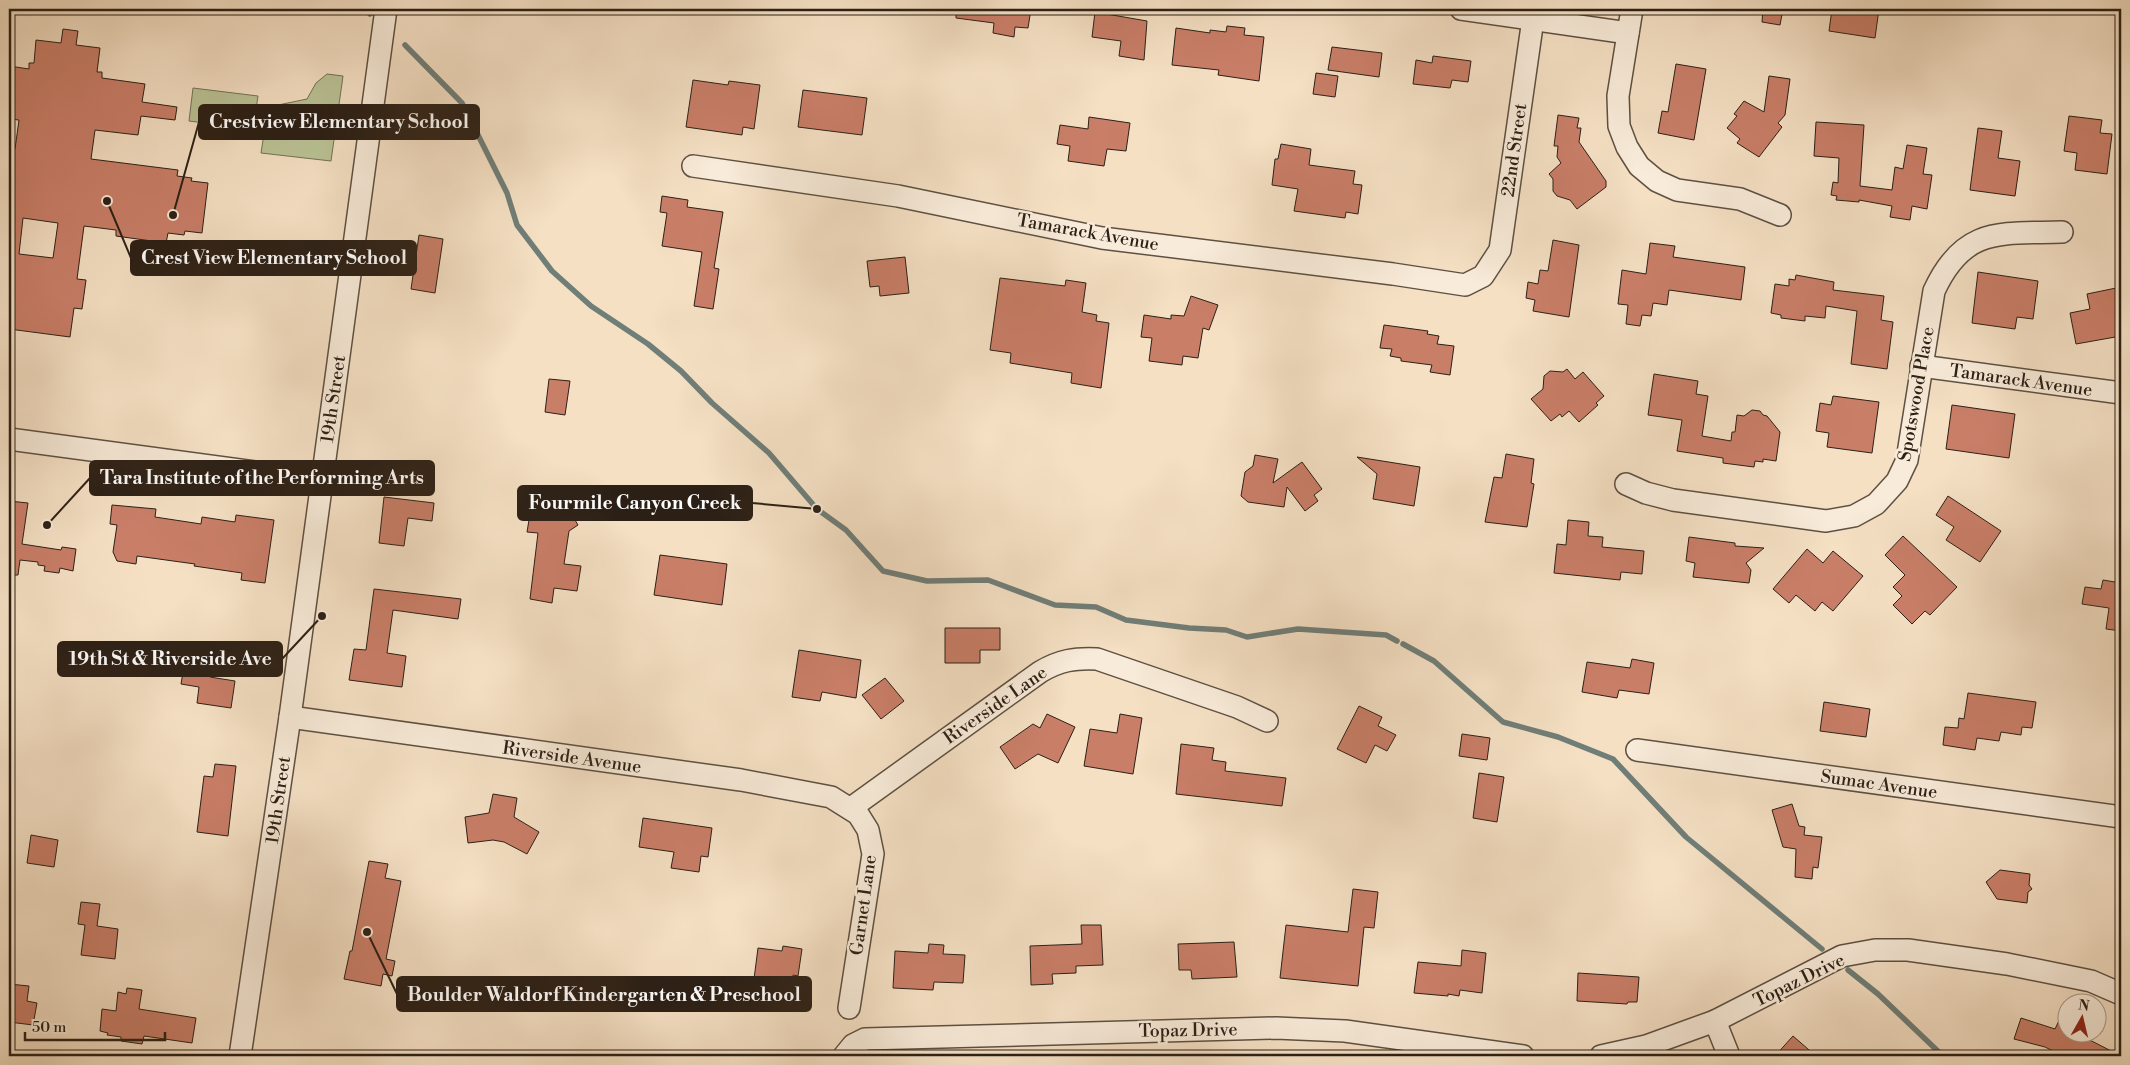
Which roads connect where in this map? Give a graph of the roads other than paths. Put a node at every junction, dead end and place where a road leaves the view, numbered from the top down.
1 (386, 9) edge
2 (1461, 9) edge
3 (1632, 9) edge
4 (1534, 19) junction
5 (1628, 33) junction
6 (693, 166) dead end
7 (1780, 215) dead end
8 (2062, 232) dead end
9 (1483, 276) joint
10 (1921, 366) junction
11 (2121, 393) edge
12 (9, 439) edge
13 (322, 481) junction
14 (1626, 484) dead end
15 (290, 717) junction
16 (1267, 721) dead end
17 (1637, 750) dead end
18 (851, 808) junction
19 (2121, 817) edge
20 (2121, 994) edge
21 (849, 1008) dead end
22 (1715, 1021) junction
23 (848, 1051) edge
24 (240, 1056) edge
25 (1523, 1056) edge
26 (1601, 1056) edge
27 (1729, 1056) edge

1 - 13 street, 19th Street
2 - 4 street
3 - 5 street
4 - 5 street
4 - 9 street, 22nd Street
5 - 7 street
6 - 9 street, Tamarack Avenue
8 - 10 street, Spotswood Place
10 - 11 street, Tamarack Avenue
10 - 14 street, Spotswood Place
12 - 13 street
13 - 15 street, 19th Street
15 - 18 street, Riverside Avenue
15 - 24 street, 19th Street
16 - 18 street, Riverside Lane
17 - 19 street, Sumac Avenue
18 - 21 street, Garnet Lane
20 - 22 street, Topaz Drive
22 - 26 street, Topaz Drive
22 - 27 street
23 - 25 street, Topaz Drive

